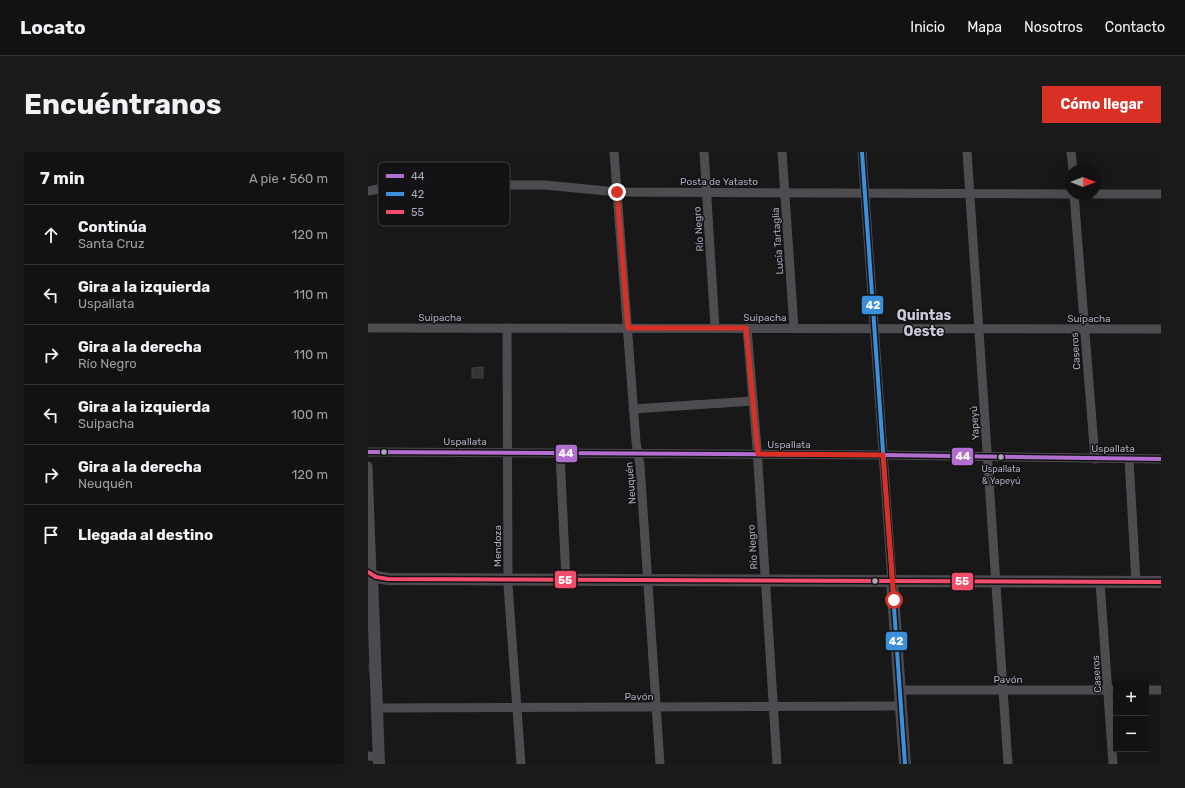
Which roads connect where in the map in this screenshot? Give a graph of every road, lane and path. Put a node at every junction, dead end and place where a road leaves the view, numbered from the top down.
1 (614, 152) edge
2 (704, 152) edge
3 (782, 152) edge
4 (862, 152) edge
5 (967, 152) edge
6 (1071, 152) edge
7 (1072, 164) edge
8 (510, 186) edge
9 (378, 189) edge
10 (368, 191) edge
11 (617, 192) junction
12 (706, 192) junction
13 (785, 193) junction
14 (865, 193) junction
15 (970, 193) junction
16 (1065, 194) edge
17 (1101, 194) edge
18 (1161, 194) edge
19 (1074, 200) edge
20 (368, 328) edge
21 (507, 328) junction
22 (628, 328) junction
23 (715, 328) junction
24 (746, 328) junction
25 (794, 328) junction
26 (874, 328) junction
27 (979, 329) junction
28 (1085, 329) junction
29 (1161, 329) edge
30 (753, 401) junction
31 (634, 409) junction
32 (368, 452) edge
33 (507, 453) junction
34 (560, 453) junction
35 (638, 454) junction
36 (758, 454) junction
37 (883, 455) junction
38 (987, 457) junction
39 (1094, 459) junction
40 (1129, 459) junction
41 (1161, 459) edge
42 (368, 466) edge
43 (369, 574) edge
44 (508, 579) junction
45 (566, 580) junction
46 (647, 580) junction
47 (766, 580) junction
48 (892, 581) junction
49 (996, 581) junction
50 (1100, 582) junction
51 (1136, 582) junction
52 (1161, 582) edge
53 (372, 679) edge
54 (900, 690) junction
55 (1003, 690) junction
56 (1112, 690) edge
57 (1149, 690) edge
58 (1161, 690) edge
59 (901, 706) junction
60 (655, 707) junction
61 (773, 707) junction
62 (377, 708) junction
63 (517, 708) junction
64 (375, 759) edge
65 (521, 764) edge
66 (660, 764) edge
67 (777, 764) edge
68 (905, 764) edge
69 (1008, 764) edge
70 (1113, 764) edge

1 - 11 street, Neuquén
2 - 12 street, Río Negro
3 - 13 street, Lucía Tartaglia
4 - 14 street
5 - 15 street, Yapeyú
6 - 7 street
8 - 11 street, Posta de Yatasto
9 - 10 street, Posta de Yatasto
11 - 12 street, Posta de Yatasto
11 - 22 street, Neuquén
12 - 13 street, Posta de Yatasto
12 - 23 street, Río Negro
13 - 14 street, Posta de Yatasto
13 - 25 street, Lucía Tartaglia
14 - 15 street, Posta de Yatasto
14 - 26 street
15 - 16 street, Posta de Yatasto
15 - 27 street, Yapeyú
17 - 18 street
19 - 28 street, Caseros
20 - 21 street, Suipacha
21 - 22 street, Suipacha
21 - 33 street, Mendoza
22 - 23 street, Suipacha
22 - 31 street, Neuquén
23 - 24 street, Suipacha
24 - 25 street, Suipacha
24 - 30 street, Río Negro
25 - 26 street, Suipacha
26 - 27 street, Suipacha
26 - 37 street
27 - 28 street, Suipacha
27 - 38 street, Yapeyú
28 - 29 street, Suipacha
28 - 39 street, Caseros
30 - 31 street
30 - 36 street, Río Negro
31 - 35 street, Neuquén
32 - 33 street, Uspallata
33 - 34 street, Uspallata
33 - 44 street, Mendoza
34 - 35 street, Uspallata
34 - 45 street
35 - 36 street, Uspallata
35 - 46 street, Neuquén
36 - 37 street, Uspallata
36 - 47 street, Río Negro
37 - 38 street, Uspallata
37 - 48 street
38 - 39 street, Uspallata
38 - 49 street, Yapeyú
39 - 40 street, Uspallata
40 - 41 street, Uspallata
40 - 51 street
42 - 43 street
43 - 44 main road
43 - 53 main road
44 - 45 main road
44 - 63 street, Mendoza
45 - 46 main road
46 - 47 main road
46 - 60 street, Neuquén
47 - 48 main road
47 - 61 street, Río Negro
48 - 49 main road
48 - 54 main road
49 - 50 main road
49 - 55 street, Yapeyú
50 - 51 main road
50 - 56 street, Caseros
51 - 52 main road
53 - 62 main road
54 - 55 street, Pavón
54 - 59 main road
55 - 56 street, Pavón
55 - 69 street, Yapeyú
56 - 70 street, Caseros
57 - 58 street
59 - 61 street, Pavón
59 - 68 main road
60 - 61 street, Pavón
60 - 63 street, Pavón
60 - 66 street, Neuquén
61 - 67 street, Río Negro
62 - 63 street, Pavón
62 - 64 main road
63 - 65 street, Mendoza

